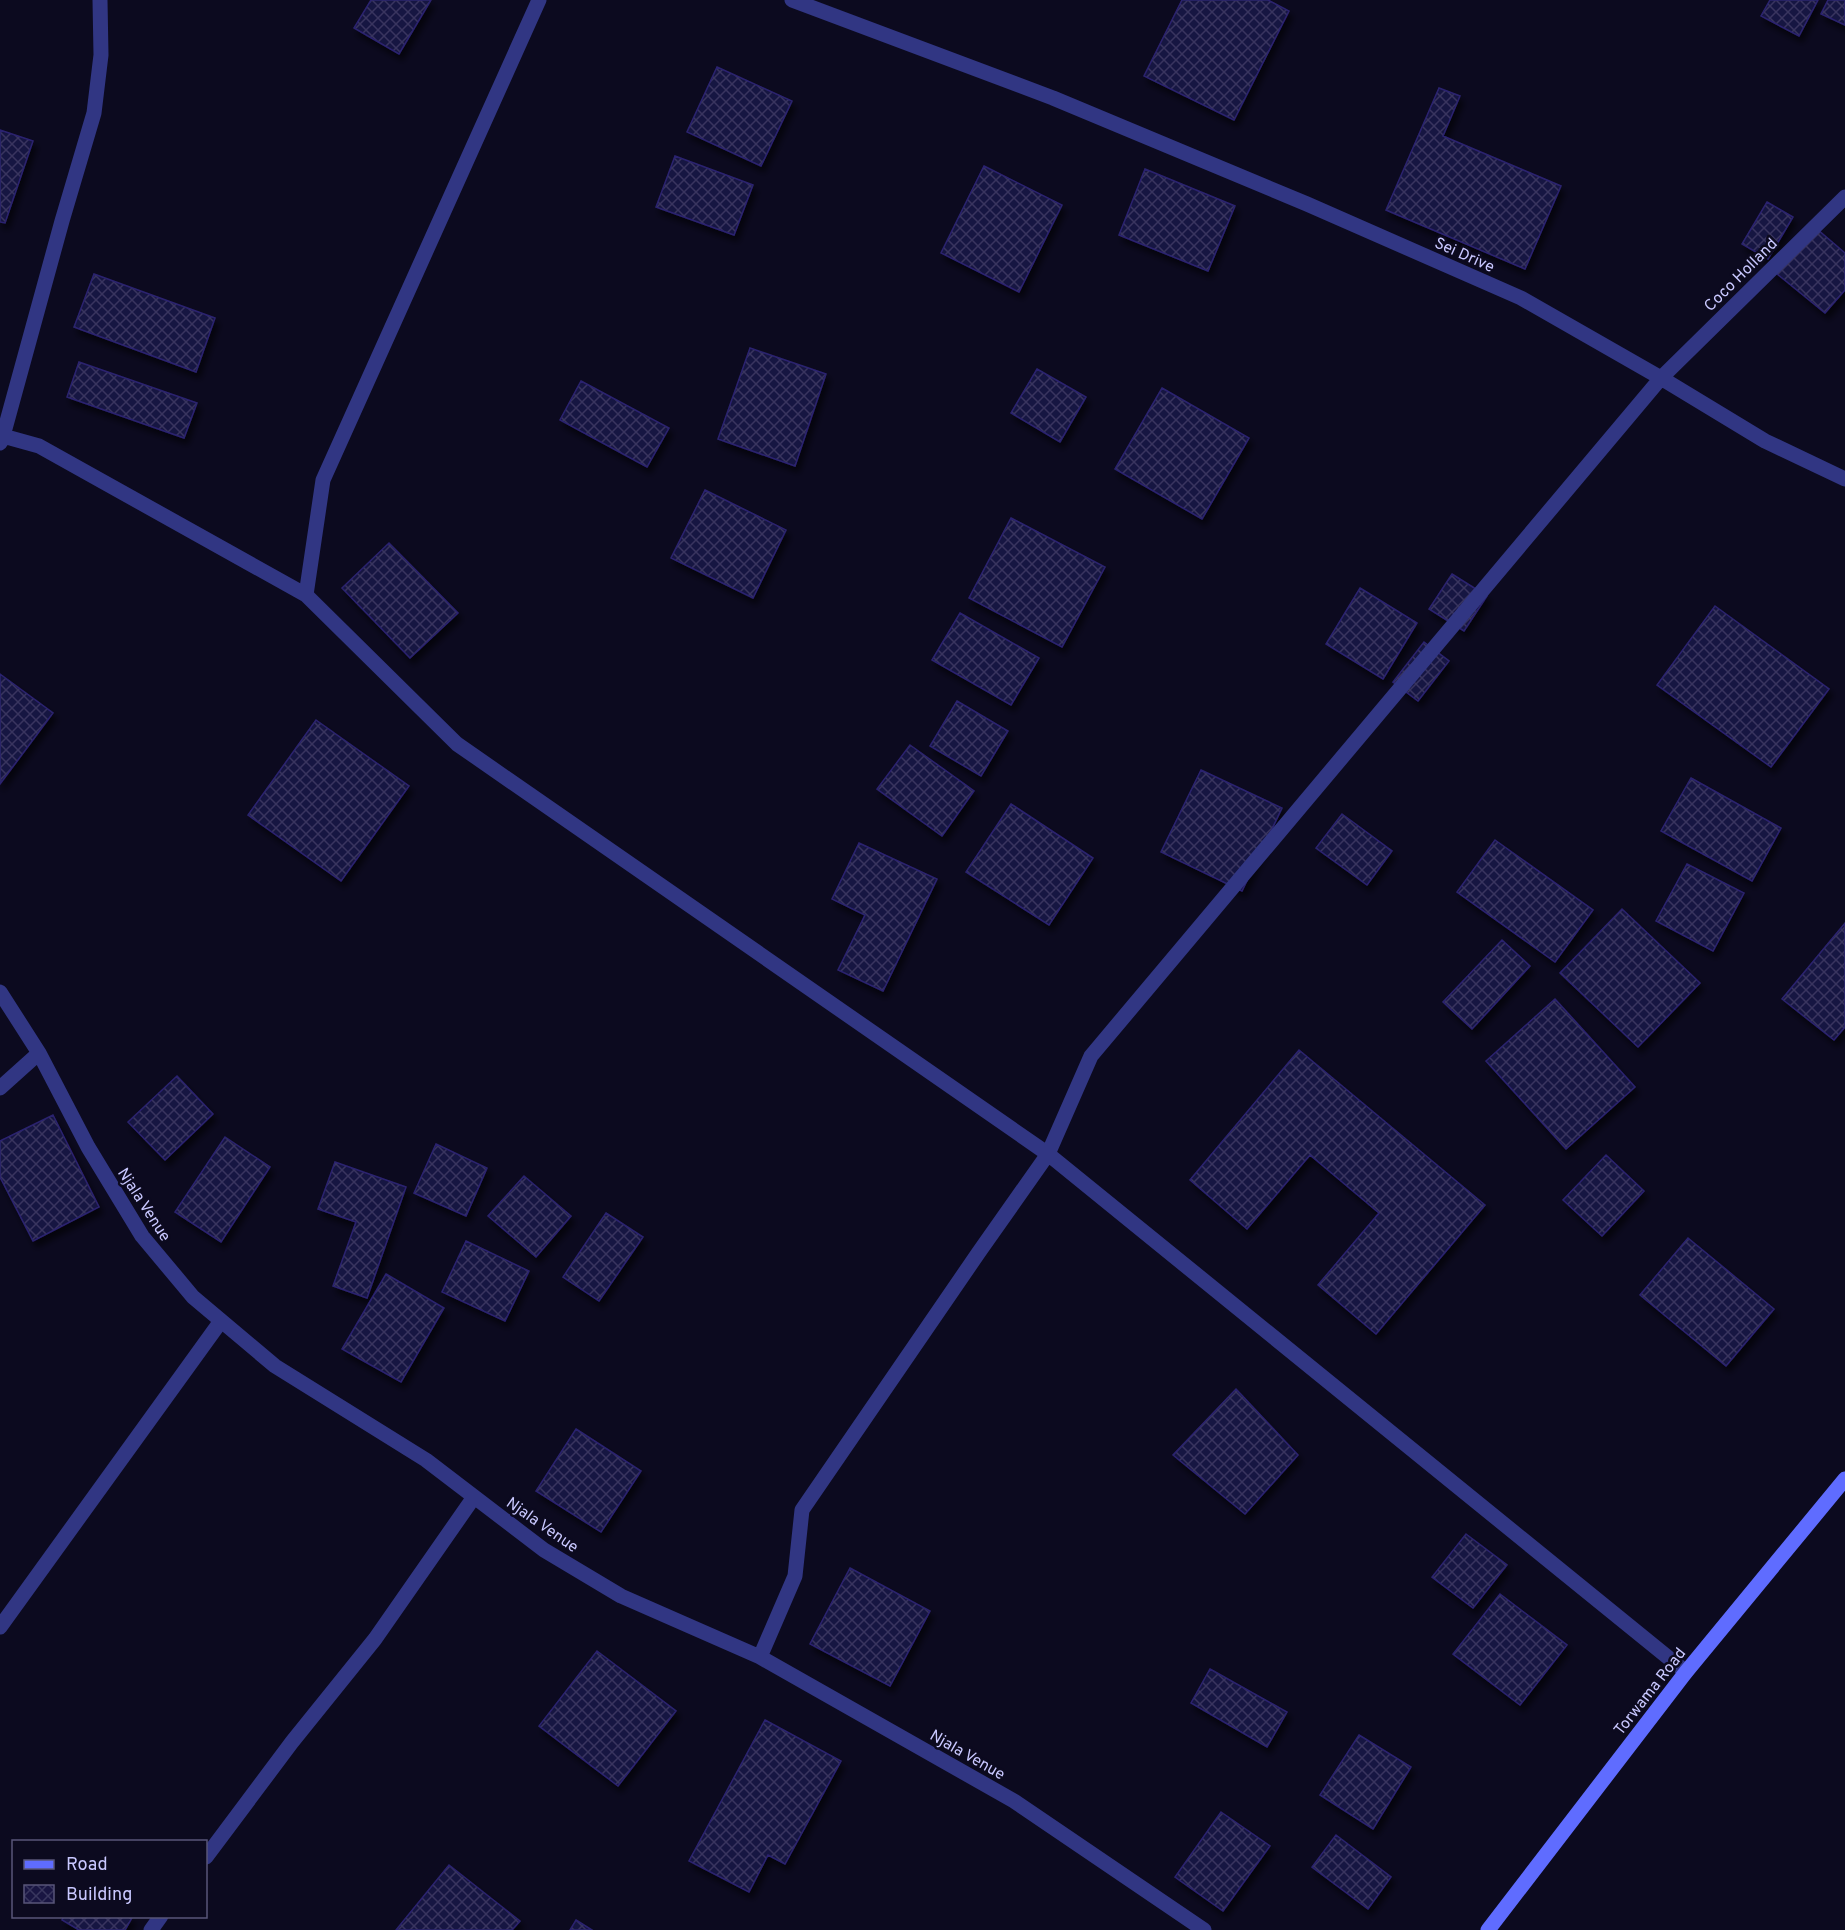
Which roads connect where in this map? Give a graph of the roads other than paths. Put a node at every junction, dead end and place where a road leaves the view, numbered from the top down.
1 (100, 0) edge
2 (539, 0) edge
3 (792, 0) edge
4 (1845, 197) edge
5 (1661, 378) junction
6 (2, 440) edge
7 (1845, 479) edge
8 (306, 595) junction
9 (0, 992) edge
10 (39, 1053) junction
11 (0, 1088) edge
12 (1048, 1154) junction
13 (221, 1321) junction
14 (1845, 1479) edge
15 (474, 1497) junction
16 (0, 1627) edge
17 (760, 1657) junction
18 (1686, 1672) junction
19 (207, 1856) edge
20 (160, 1918) edge
21 (151, 1930) edge
22 (1204, 1930) edge
23 (1488, 1930) edge

1 - 6 street
2 - 8 street
3 - 5 street, Sei Drive
4 - 5 street, Coco Holland
5 - 7 street, Sei Drive
5 - 12 street, Coco Holland
6 - 8 street
8 - 12 street
9 - 10 street, Njala Venue
10 - 11 street
10 - 13 street, Njala Venue
12 - 17 street, Coco Holland
12 - 18 street
13 - 15 street, Njala Venue
13 - 16 street
14 - 18 main road, Torwama Road
15 - 17 street, Njala Venue
15 - 19 street
17 - 22 street, Njala Venue
18 - 23 main road, Torwama Road
20 - 21 street

